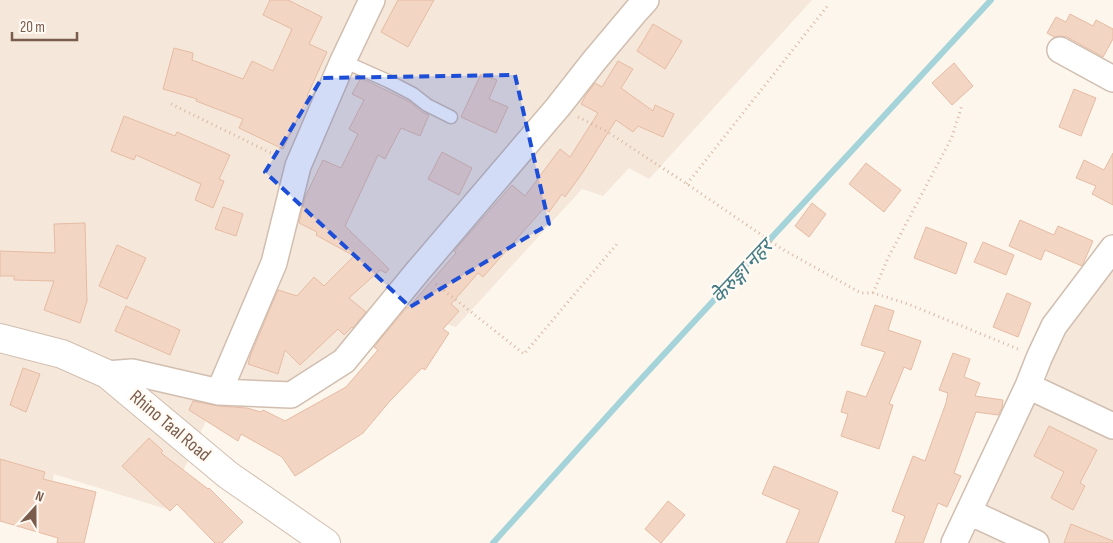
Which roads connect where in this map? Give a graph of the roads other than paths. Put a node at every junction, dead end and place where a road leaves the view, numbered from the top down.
1 (372, 0) edge
2 (646, 0) edge
3 (1060, 50) dead end
4 (343, 61) junction
5 (1113, 79) edge
6 (451, 117) dead end
7 (1113, 248) edge
8 (0, 338) edge
9 (107, 374) junction
10 (1028, 386) junction
11 (219, 392) junction
12 (1113, 426) edge
13 (969, 512) junction
14 (326, 543) edge
15 (954, 543) edge
16 (1036, 543) edge

1 - 4 street
2 - 11 street
3 - 5 street
4 - 6 lane
4 - 11 street
7 - 10 street
8 - 9 street, Rhino Taal Road
9 - 11 street
9 - 14 street, Rhino Taal Road
10 - 12 street
10 - 13 street
13 - 15 street
13 - 16 street

